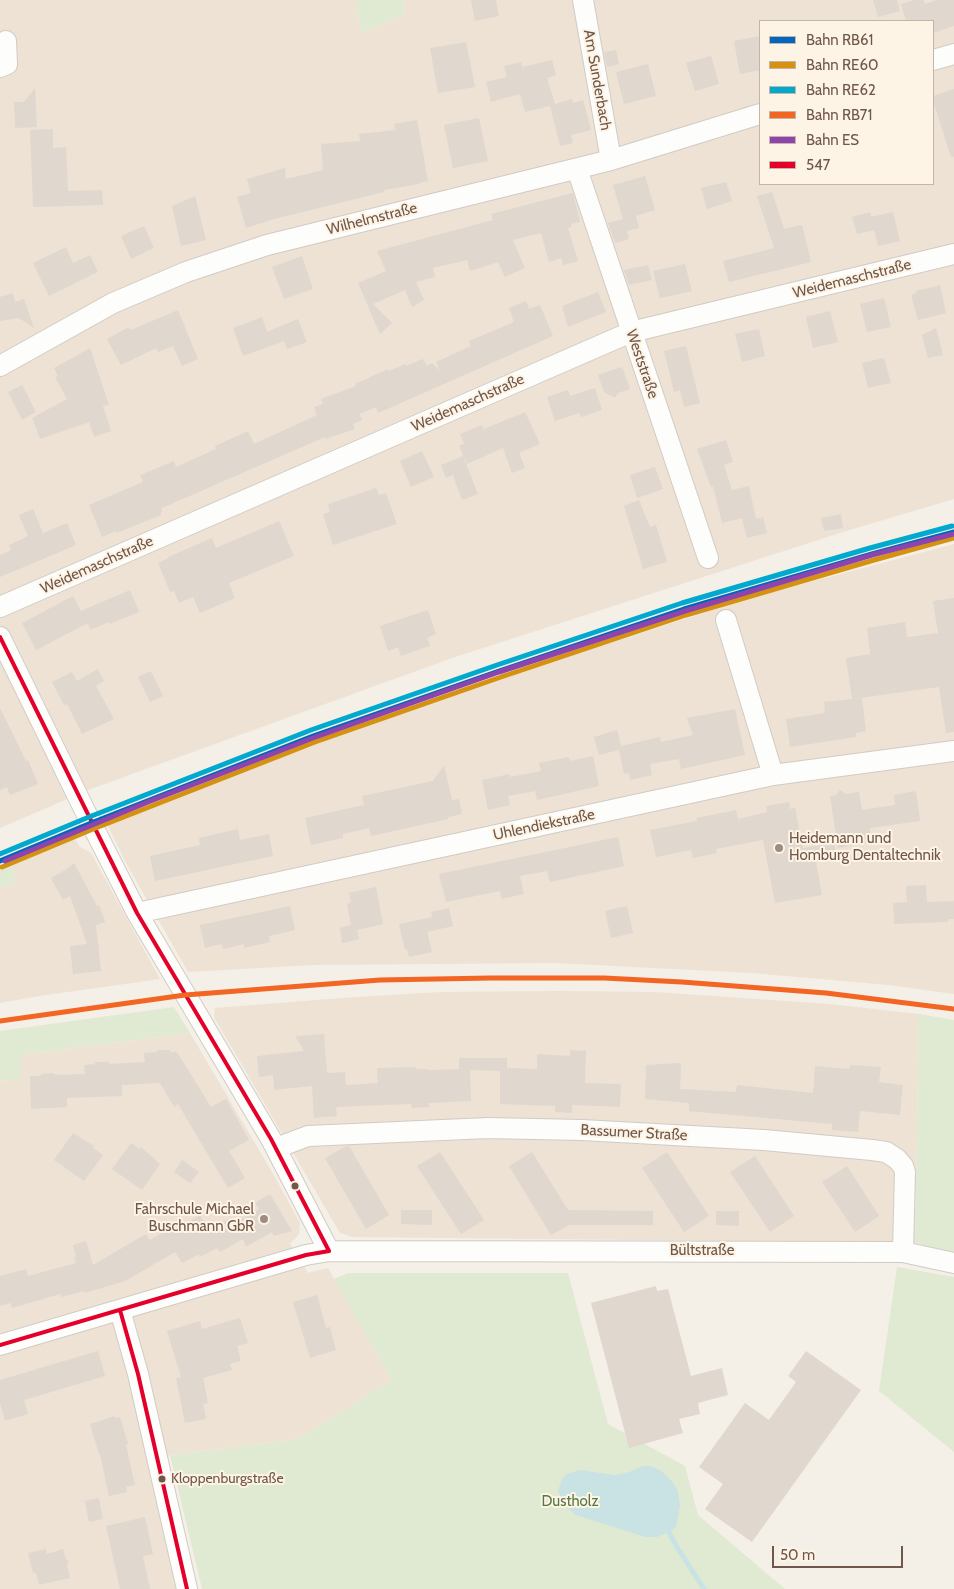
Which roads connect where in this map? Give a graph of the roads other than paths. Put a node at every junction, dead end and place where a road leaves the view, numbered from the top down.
1 (583, 0) edge
2 (6, 41) dead end
3 (954, 54) edge
4 (934, 60) edge
5 (0, 67) edge
6 (759, 114) edge
7 (611, 160) junction
8 (577, 169) junction
9 (954, 254) edge
10 (631, 332) junction
11 (0, 366) edge
12 (708, 558) dead end
13 (0, 607) edge
14 (726, 620) dead end
15 (0, 637) edge
16 (954, 751) edge
17 (773, 775) junction
18 (137, 913) junction
19 (276, 1148) junction
20 (328, 1251) junction
21 (903, 1252) junction
22 (954, 1263) edge
23 (120, 1310) junction
24 (0, 1345) edge
25 (187, 1589) edge

1 - 7 street, Am Sunderbach
2 - 5 street
3 - 4 street
6 - 7 street, Wilhelmstraße
7 - 8 street, Wilhelmstraße
8 - 10 street, Weststraße
8 - 11 street, Wilhelmstraße
9 - 10 street, Weidemaschstraße
10 - 12 street, Weststraße
10 - 13 street, Weidemaschstraße
14 - 17 street
15 - 18 street
16 - 17 street, Uhlendiekstraße
17 - 18 street, Uhlendiekstraße
18 - 19 street
19 - 20 street
19 - 21 street, Bassumer Straße
20 - 21 street, Bültstraße
20 - 23 street, Bültstraße
21 - 22 street, Bültstraße
23 - 24 street, Bültstraße
23 - 25 street

